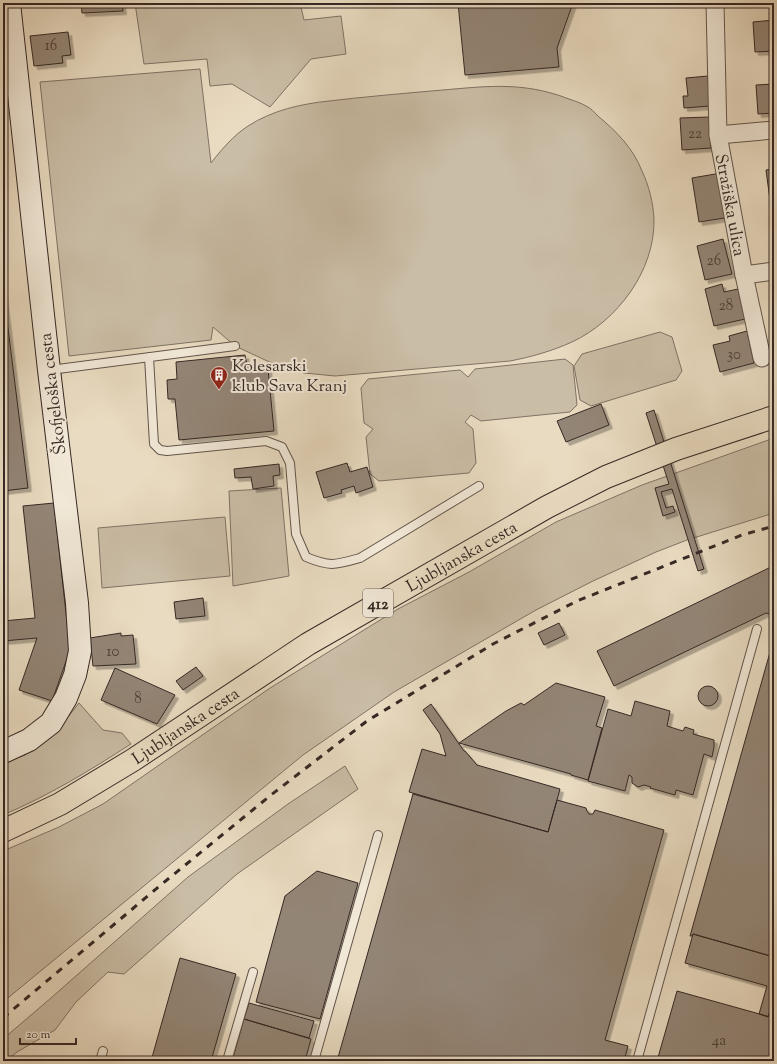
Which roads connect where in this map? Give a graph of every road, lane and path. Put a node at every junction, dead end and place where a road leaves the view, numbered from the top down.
1 (9, 3) edge
2 (715, 3) edge
3 (774, 130) edge
4 (718, 134) junction
5 (774, 271) edge
6 (744, 275) junction
7 (235, 346) dead end
8 (149, 357) junction
9 (762, 358) dead end
10 (49, 370) junction
11 (774, 417) edge
12 (480, 486) dead end
13 (757, 629) dead end
14 (3, 752) edge
15 (3, 831) edge
16 (378, 835) dead end
17 (253, 972) dead end
18 (103, 1050) dead end
19 (100, 1061) edge
20 (228, 1061) edge
21 (314, 1061) edge
22 (637, 1061) edge

1 - 10 street, Škofjeloška cesta
2 - 4 street, Stražiška ulica
3 - 4 street, Stražiška ulica
4 - 6 street, Stražiška ulica
5 - 6 street, Stražiška ulica
6 - 9 street, Stražiška ulica
7 - 8 lane
8 - 10 lane
8 - 12 lane
10 - 14 street, Škofjeloška cesta
11 - 15 main road, Ljubljanska cesta / 412
13 - 22 lane
16 - 21 lane
17 - 20 lane
18 - 19 lane

